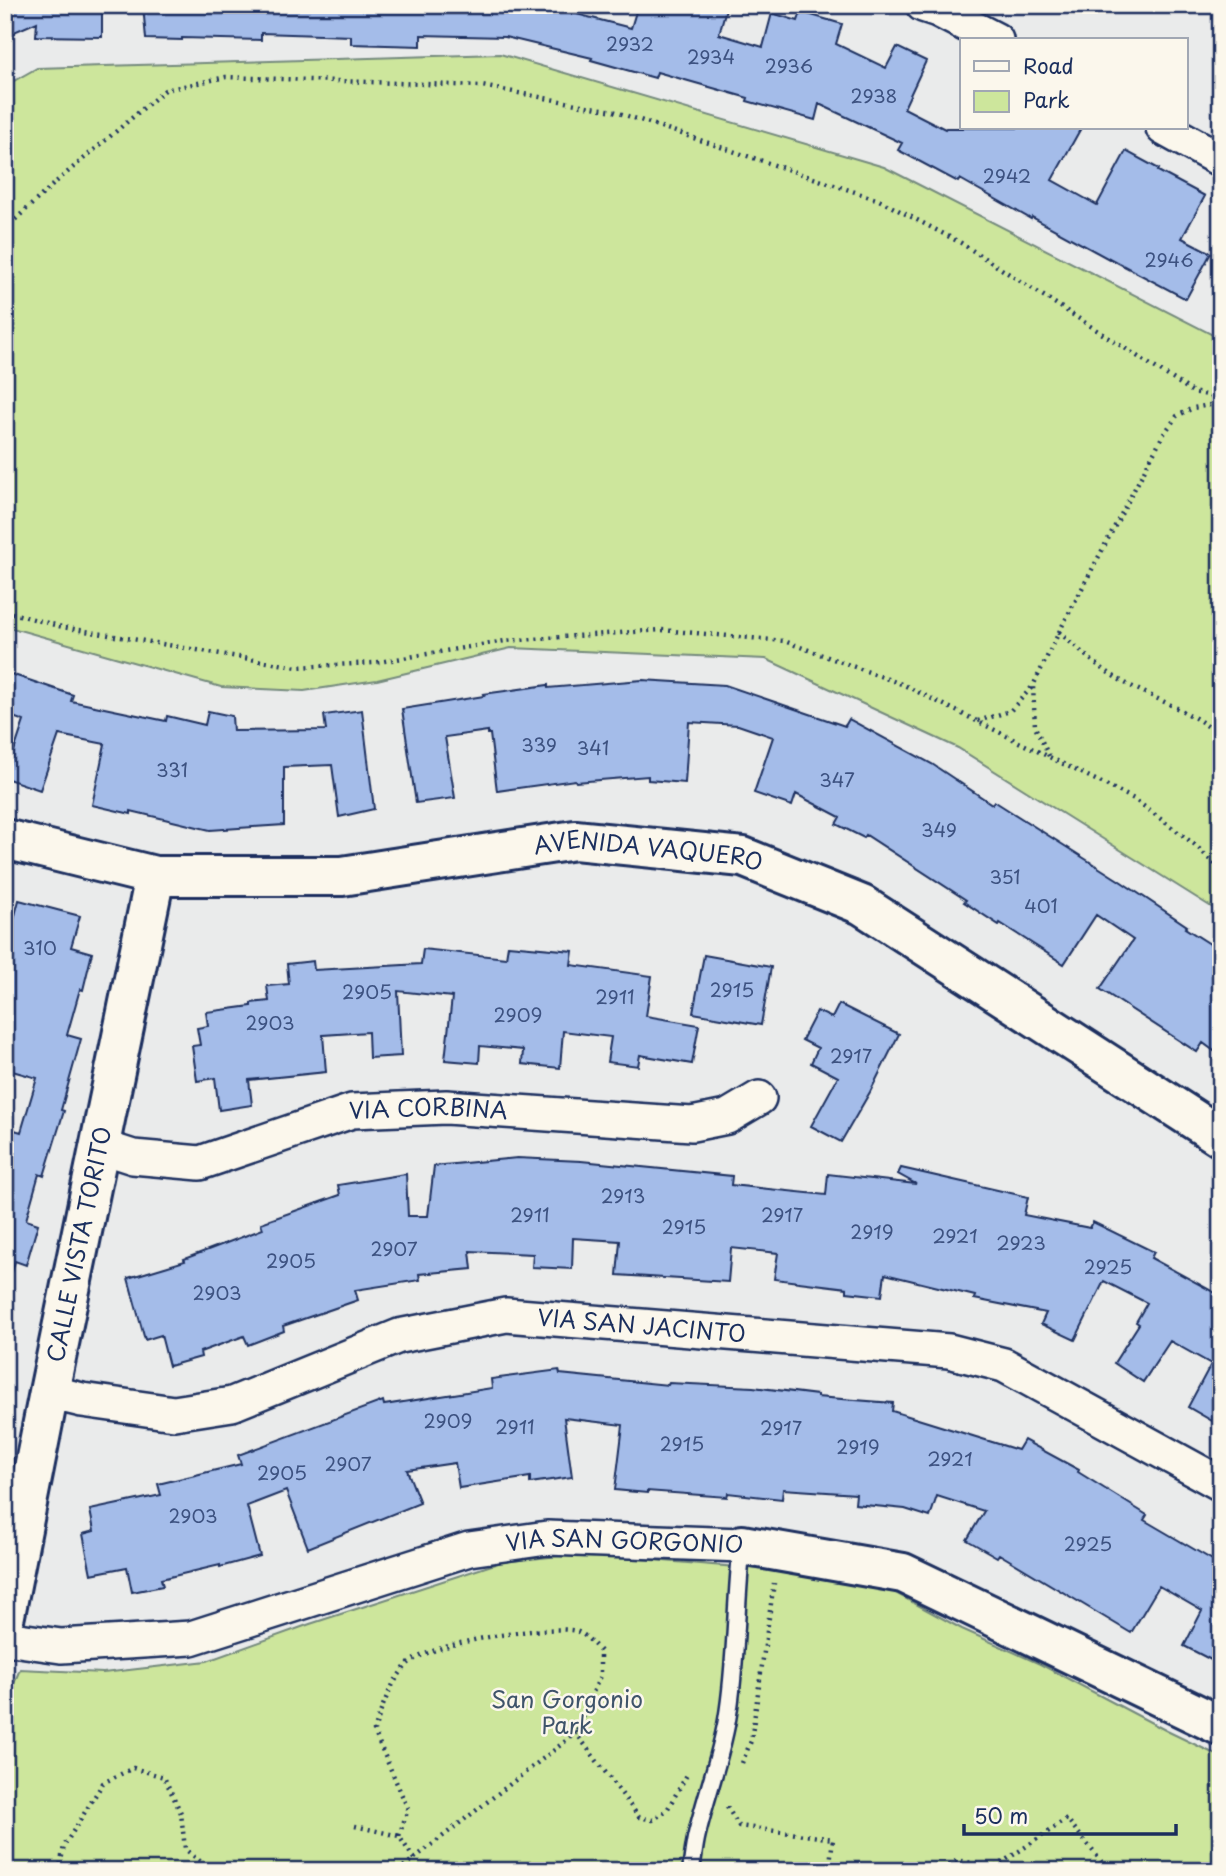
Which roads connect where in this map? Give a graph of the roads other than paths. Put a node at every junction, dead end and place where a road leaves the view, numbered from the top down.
1 (923, 5) edge
2 (992, 38) edge
3 (1167, 130) edge
4 (1221, 160) edge
5 (5, 839) edge
6 (155, 876) junction
7 (759, 1098) dead end
8 (1221, 1137) edge
9 (99, 1146) junction
10 (49, 1392) junction
11 (1221, 1484) edge
12 (760, 1548) junction
13 (5, 1615) edge
14 (5, 1638) edge
15 (1221, 1726) edge
16 (691, 1871) edge

1 - 2 street
3 - 4 street
5 - 6 main road, AVENIDA VAQUERO
6 - 8 main road, AVENIDA VAQUERO
6 - 9 main road, CALLE VISTA TORITO
7 - 9 street, VIA CORBINA
9 - 10 main road, CALLE VISTA TORITO
10 - 11 street, VIA SAN JACINTO
10 - 13 main road, CALLE VISTA TORITO
12 - 14 street, VIA SAN GORGONIO
12 - 15 main road, VIA SAN GORGONIO
12 - 16 lane

